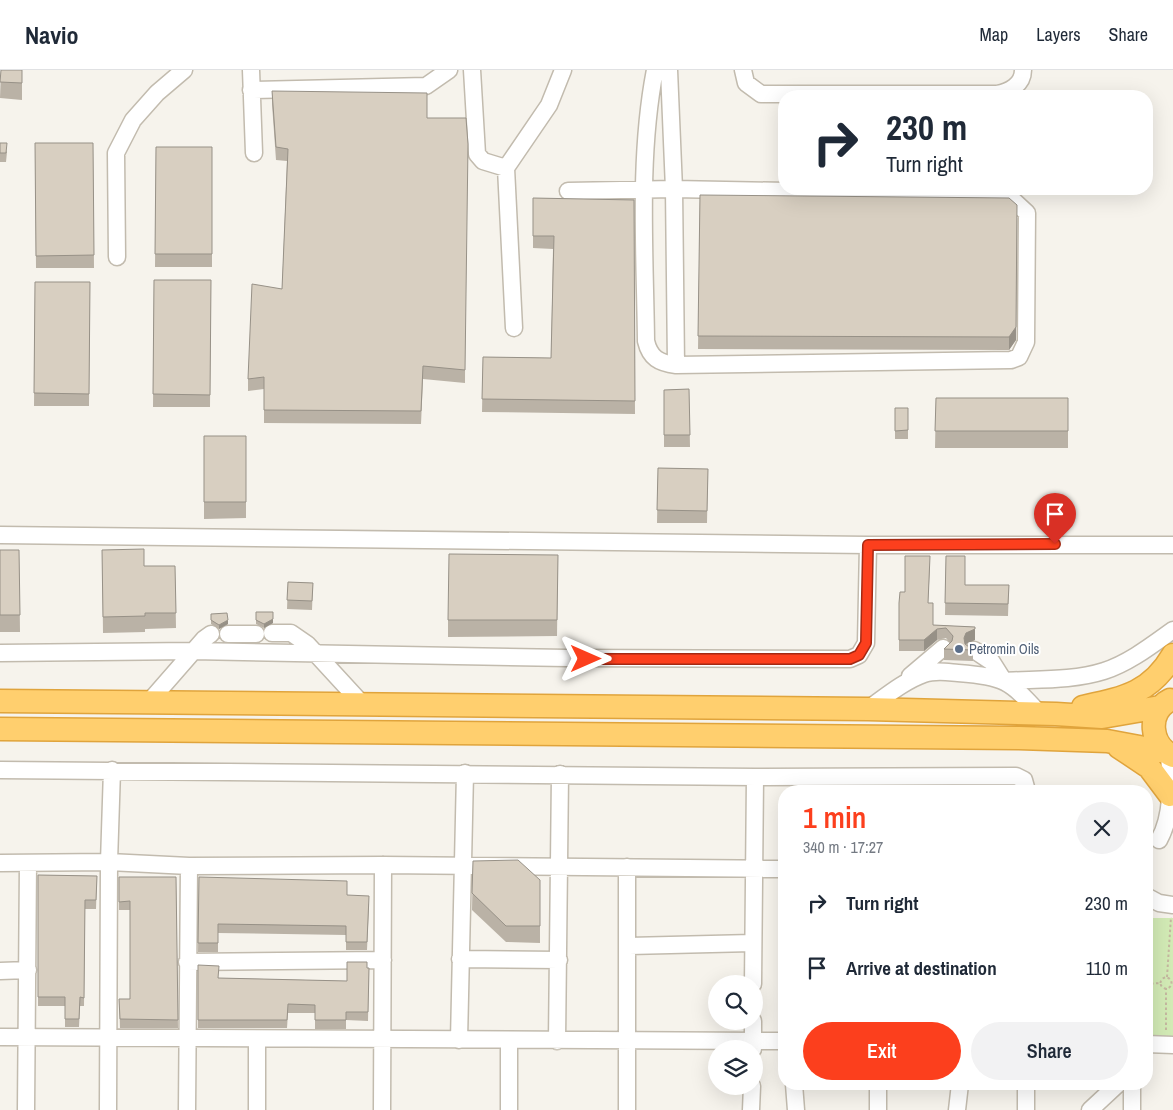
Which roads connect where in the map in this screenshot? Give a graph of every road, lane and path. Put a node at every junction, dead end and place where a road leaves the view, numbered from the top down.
1 (184, 70) edge
2 (251, 70) edge
3 (449, 70) edge
4 (472, 70) edge
5 (564, 70) edge
6 (655, 70) edge
7 (668, 70) edge
8 (743, 70) edge
9 (1023, 70) edge
10 (251, 90) junction
11 (1011, 90) edge
12 (778, 94) edge
13 (254, 153) dead end
14 (506, 168) junction
15 (674, 189) junction
16 (568, 191) dead end
17 (644, 191) junction
18 (778, 191) edge
19 (999, 195) edge
20 (117, 257) dead end
21 (514, 328) dead end
22 (676, 365) junction
23 (0, 535) edge
24 (868, 545) junction
25 (1173, 545) edge
26 (1173, 630) edge
27 (211, 634) dead end
28 (228, 634) dead end
29 (256, 634) dead end
30 (272, 634) dead end
31 (943, 648) edge
32 (974, 650) edge
33 (0, 652) edge
34 (193, 652) junction
35 (318, 654) junction
36 (1173, 655) edge
37 (1004, 681) junction
38 (894, 690) junction
39 (0, 702) edge
40 (149, 702) junction
41 (1166, 703) edge
42 (364, 706) junction
43 (868, 709) junction
44 (1048, 714) junction
45 (0, 729) edge
46 (1107, 741) junction
47 (1169, 755) edge
48 (0, 770) edge
49 (112, 770) junction
50 (465, 773) junction
51 (560, 774) junction
52 (755, 777) junction
53 (1025, 785) edge
54 (1170, 795) junction
55 (1159, 841) edge
56 (109, 862) junction
57 (0, 863) edge
58 (28, 863) junction
59 (383, 865) junction
60 (189, 866) junction
61 (463, 866) junction
62 (559, 867) junction
63 (628, 867) junction
64 (754, 868) junction
65 (778, 869) edge
66 (1153, 898) edge
67 (1172, 905) edge
68 (752, 942) junction
69 (629, 946) junction
70 (460, 959) junction
71 (383, 960) junction
72 (559, 960) junction
73 (187, 962) junction
74 (28, 970) junction
75 (0, 971) edge
76 (753, 975) edge
77 (1167, 977) junction
78 (1161, 982) junction
79 (1172, 982) edge
80 (1153, 983) edge
81 (1166, 988) junction
82 (0, 1037) edge
83 (28, 1038) junction
84 (108, 1039) junction
85 (186, 1039) junction
86 (257, 1040) junction
87 (381, 1040) junction
88 (459, 1040) junction
89 (557, 1040) junction
90 (509, 1041) junction
91 (627, 1041) junction
92 (778, 1042) edge
93 (708, 1044) edge
94 (763, 1044) edge
95 (1153, 1044) edge
96 (1169, 1045) edge
97 (794, 1090) edge
98 (878, 1090) edge
99 (959, 1090) edge
100 (1026, 1090) edge
101 (1112, 1090) edge
102 (1132, 1090) edge
103 (752, 1095) edge
104 (26, 1110) edge
105 (108, 1110) edge
106 (187, 1110) edge
107 (256, 1110) edge
108 (382, 1110) edge
109 (510, 1110) edge
110 (627, 1110) edge
111 (751, 1110) edge
112 (796, 1110) edge
113 (878, 1110) edge
114 (957, 1110) edge
115 (1026, 1110) edge
116 (1090, 1110) edge
117 (1132, 1110) edge

1 - 20 street
2 - 10 street
3 - 10 street
4 - 14 street
5 - 14 street
6 - 17 street
7 - 15 street
8 - 12 street
9 - 11 street
10 - 13 street
14 - 21 street
15 - 17 street
15 - 18 street
15 - 22 street
16 - 17 street
17 - 22 street
19 - 22 street
23 - 24 street
24 - 25 street
24 - 35 street
26 - 37 street
27 - 34 street
28 - 29 street
30 - 35 street
31 - 38 street
32 - 37 street
33 - 34 street
34 - 35 street
34 - 40 street
35 - 42 street
36 - 44 highway
37 - 38 street
37 - 44 street
38 - 43 street
39 - 40 highway
40 - 42 highway
41 - 44 highway
41 - 47 highway
42 - 43 highway
43 - 44 highway
45 - 46 highway
46 - 47 highway
46 - 54 highway
47 - 54 street
48 - 49 street
49 - 50 street
49 - 56 street
50 - 51 street
50 - 61 street
51 - 52 street
51 - 62 street
52 - 53 street
52 - 64 street
54 - 55 street
56 - 58 street
56 - 60 street
56 - 84 street
57 - 58 street
58 - 74 street
59 - 60 street
59 - 61 street
59 - 71 street
60 - 73 street
61 - 62 street
61 - 70 street
62 - 63 street
62 - 72 street
63 - 64 street
63 - 69 street
64 - 65 street
64 - 68 street
66 - 67 street
67 - 77 path
68 - 69 street
68 - 76 street
69 - 91 street
70 - 72 street
70 - 88 street
71 - 73 street
71 - 87 street
72 - 89 street
73 - 85 street
74 - 75 street
74 - 83 street
77 - 78 path
77 - 79 path
78 - 80 path
78 - 81 path
79 - 81 path
81 - 96 path
82 - 83 street
83 - 84 street
83 - 104 street
84 - 85 street
84 - 105 street
85 - 86 street
85 - 106 street
86 - 87 street
86 - 107 street
87 - 88 street
87 - 108 street
88 - 90 street
89 - 90 street
89 - 91 street
90 - 109 street
91 - 93 street
91 - 110 street
92 - 94 street
95 - 96 street
97 - 112 street
98 - 113 street
99 - 114 street
100 - 115 street
101 - 116 street
102 - 117 street
103 - 111 street

